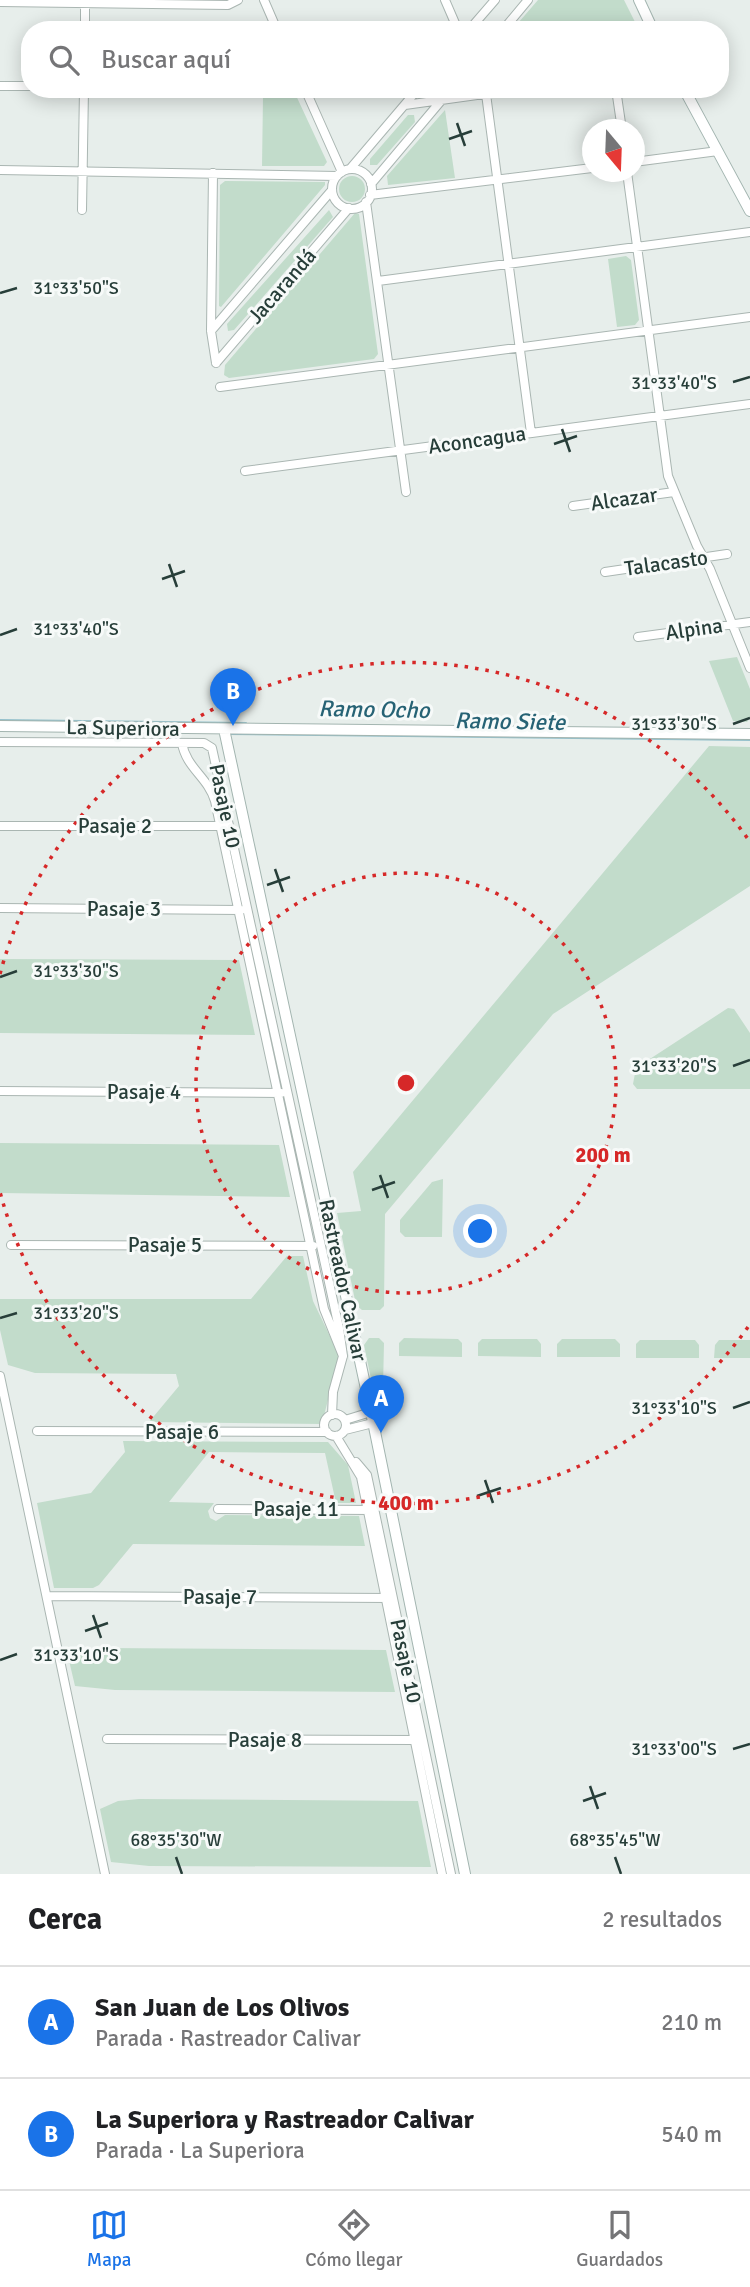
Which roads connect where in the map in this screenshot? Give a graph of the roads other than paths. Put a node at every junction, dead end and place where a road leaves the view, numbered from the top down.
1 (238, 0) edge
2 (264, 0) edge
3 (444, 0) edge
4 (495, 0) edge
5 (528, 0) edge
6 (639, 0) edge
7 (85, 1) edge
8 (0, 2) edge
9 (85, 21) edge
10 (273, 21) edge
11 (454, 21) edge
12 (478, 21) edge
13 (510, 21) edge
14 (649, 21) edge
15 (0, 86) edge
16 (21, 86) edge
17 (84, 98) edge
18 (309, 98) edge
19 (411, 98) edge
20 (457, 98) edge
21 (487, 98) edge
22 (618, 98) edge
23 (689, 98) edge
24 (442, 100) junction
25 (405, 105) junction
26 (621, 119) edge
27 (718, 151) junction
28 (645, 161) edge
29 (582, 169) edge
30 (0, 170) edge
31 (83, 171) junction
32 (343, 172) junction
33 (213, 173) junction
34 (497, 181) junction
35 (628, 182) edge
36 (371, 184) junction
37 (332, 190) junction
38 (368, 199) junction
39 (349, 208) junction
40 (82, 210) dead end
41 (750, 211) edge
42 (750, 232) edge
43 (637, 247) junction
44 (508, 264) junction
45 (378, 281) junction
46 (750, 317) edge
47 (211, 331) junction
48 (648, 331) junction
49 (519, 348) junction
50 (389, 365) junction
51 (220, 387) dead end
52 (750, 404) edge
53 (660, 416) junction
54 (531, 433) junction
55 (400, 450) junction
56 (245, 471) dead end
57 (406, 492) dead end
58 (674, 492) junction
59 (573, 506) dead end
60 (727, 554) dead end
61 (704, 558) junction
62 (605, 572) dead end
63 (750, 621) edge
64 (733, 624) junction
65 (638, 637) dead end
66 (750, 668) edge
67 (0, 726) edge
68 (224, 729) junction
69 (750, 734) edge
70 (0, 742) edge
71 (182, 743) junction
72 (0, 826) edge
73 (225, 826) junction
74 (0, 908) edge
75 (247, 909) junction
76 (237, 910) junction
77 (0, 1091) edge
78 (278, 1093) junction
79 (288, 1093) junction
80 (10, 1245) dead end
81 (320, 1245) junction
82 (309, 1246) junction
83 (343, 1356) junction
84 (0, 1376) edge
85 (332, 1415) junction
86 (372, 1418) junction
87 (345, 1420) junction
88 (345, 1430) junction
89 (37, 1431) dead end
90 (327, 1432) junction
91 (336, 1436) junction
92 (218, 1509) dead end
93 (371, 1510) junction
94 (47, 1596) junction
95 (389, 1598) junction
96 (107, 1739) dead end
97 (418, 1740) junction
98 (105, 1874) edge
99 (442, 1874) edge
100 (451, 1874) edge
101 (465, 1874) edge

1 - 7 street
2 - 10 street
3 - 11 street
4 - 12 street
5 - 13 street
6 - 14 street
7 - 8 street
7 - 9 street
15 - 16 street
17 - 31 street
18 - 32 street
19 - 25 street, Jacarandá
20 - 24 street
21 - 34 street
22 - 26 street
23 - 27 street
24 - 25 street
24 - 36 street
25 - 32 street, Jacarandá
27 - 28 street
27 - 41 street
29 - 34 street, Jacarandá
30 - 31 street
31 - 33 street
31 - 40 street
32 - 33 street
32 - 36 street
32 - 37 street, Jacarandá
33 - 47 street
34 - 38 street, Jacarandá
34 - 44 street
35 - 43 street
36 - 38 street
37 - 39 street
37 - 47 street, Jacarandá
38 - 39 street, Jacarandá
38 - 45 street
39 - 47 street, Jacarandá
42 - 43 street
43 - 44 street
43 - 48 street
44 - 45 street
44 - 49 street
45 - 50 street
46 - 48 street
48 - 49 street
48 - 53 street
49 - 50 street
49 - 54 street
50 - 51 street
50 - 55 street
52 - 53 street, Aconcagua
53 - 54 street, Aconcagua
53 - 58 street
54 - 55 street, Aconcagua
55 - 56 street, Aconcagua
55 - 57 street
58 - 59 street, Alcazar
58 - 61 street
60 - 61 street, Talacasto
61 - 62 street, Talacasto
61 - 64 street
63 - 64 street, Alpina
64 - 65 street, Alpina
64 - 66 street
67 - 68 street, La Superiora
68 - 69 street, La Superiora
68 - 86 street, Rastreador Calivar
70 - 71 street
71 - 73 street, Pasaje 10
71 - 73 street, Pasaje 10
72 - 73 street, Pasaje 2
73 - 75 street, Pasaje 10
73 - 76 street, Pasaje 10
74 - 76 street, Pasaje 3
75 - 76 street, Pasaje 3
75 - 79 street, Pasaje 10
76 - 78 street, Pasaje 10
77 - 78 street, Pasaje 4
78 - 79 street, Pasaje 4
78 - 82 street, Pasaje 10
79 - 81 street, Pasaje 10
80 - 82 street, Pasaje 5
81 - 82 street, Pasaje 5
81 - 83 street, Pasaje 10
82 - 83 street, Pasaje 10
83 - 85 street, Pasaje 10
84 - 94 street
85 - 87 street
85 - 90 street
86 - 87 street
86 - 88 street
86 - 101 street, Rastreador Calivar
87 - 88 street
88 - 91 street
89 - 90 street, Pasaje 6
90 - 91 street
91 - 93 street, Pasaje 10
92 - 93 street, Pasaje 11
93 - 95 street, Pasaje 10
94 - 95 street, Pasaje 7
94 - 98 street
95 - 97 street, Pasaje 10
96 - 97 street, Pasaje 8
97 - 99 street, Pasaje 10
97 - 100 street, Pasaje 10

